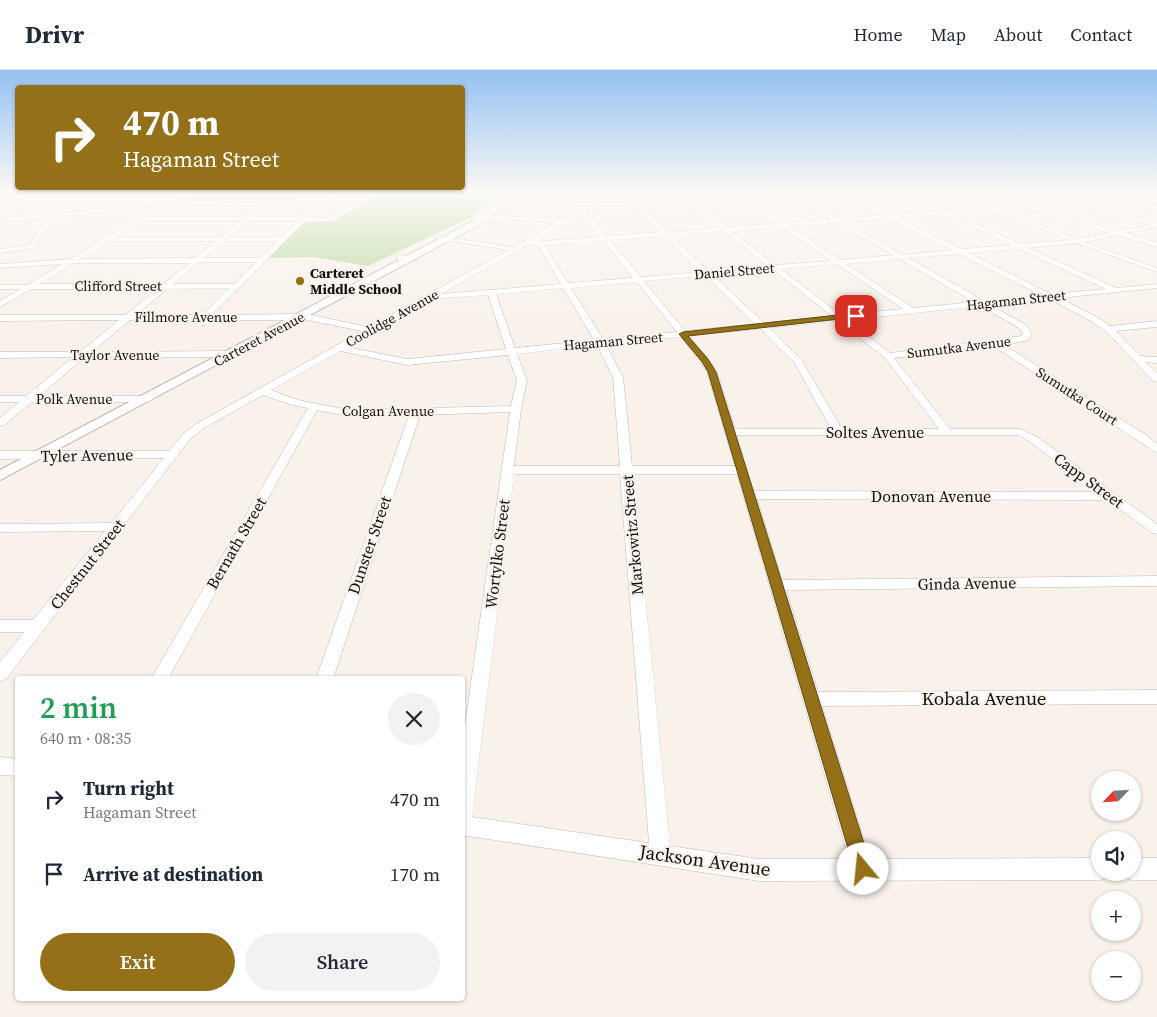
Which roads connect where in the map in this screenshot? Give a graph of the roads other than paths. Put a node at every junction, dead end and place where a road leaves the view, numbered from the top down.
1 (39, 235) edge
2 (114, 235) edge
3 (228, 235) edge
4 (288, 235) edge
5 (448, 235) edge
6 (545, 235) edge
7 (602, 235) edge
8 (647, 235) edge
9 (666, 235) edge
10 (732, 235) edge
11 (798, 235) edge
12 (863, 235) edge
13 (930, 235) edge
14 (994, 235) edge
15 (1062, 235) edge
16 (1106, 235) edge
17 (1124, 235) edge
18 (443, 238) junction
19 (604, 238) junction
20 (108, 239) junction
21 (223, 239) junction
22 (284, 239) junction
23 (538, 240) junction
24 (1076, 241) junction
25 (1157, 245) edge
26 (1019, 247) junction
27 (515, 249) junction
28 (0, 251) edge
29 (961, 251) junction
30 (901, 257) junction
31 (197, 260) junction
32 (263, 260) junction
33 (71, 262) junction
34 (839, 262) junction
35 (0, 266) edge
36 (774, 268) junction
37 (1157, 270) edge
38 (706, 274) junction
39 (638, 280) junction
40 (30, 286) junction
41 (166, 286) junction
42 (237, 286) junction
43 (565, 286) junction
44 (1157, 286) edge
45 (0, 287) edge
46 (1114, 290) junction
47 (340, 292) junction
48 (491, 292) junction
49 (1050, 296) junction
50 (429, 297) junction
51 (981, 303) junction
52 (0, 305) edge
53 (910, 310) junction
54 (128, 317) junction
55 (283, 317) junction
56 (300, 317) junction
57 (838, 317) junction
58 (0, 318) edge
59 (204, 318) junction
60 (1157, 324) edge
61 (762, 326) junction
62 (1108, 329) junction
63 (370, 330) junction
64 (683, 334) junction
65 (600, 342) junction
66 (995, 343) junction
67 (340, 348) junction
68 (511, 351) junction
69 (213, 354) junction
70 (230, 354) junction
71 (0, 355) edge
72 (82, 355) junction
73 (887, 356) junction
74 (1138, 359) junction
75 (1157, 360) edge
76 (1157, 379) edge
77 (263, 391) junction
78 (0, 399) edge
79 (29, 399) junction
80 (128, 399) junction
81 (148, 399) junction
82 (314, 407) junction
83 (516, 409) junction
84 (415, 412) junction
85 (0, 423) edge
86 (730, 432) junction
87 (838, 432) junction
88 (947, 432) junction
89 (1020, 432) joint
90 (1157, 450) edge
91 (173, 454) junction
92 (0, 455) edge
93 (20, 456) junction
94 (40, 456) junction
95 (0, 466) edge
96 (508, 470) junction
97 (626, 470) junction
98 (742, 470) junction
99 (0, 476) edge
100 (749, 495) junction
101 (1112, 496) junction
102 (115, 527) junction
103 (0, 528) edge
104 (1157, 530) edge
105 (1157, 581) edge
106 (777, 585) junction
107 (0, 626) edge
108 (38, 626) junction
109 (0, 674) edge
110 (160, 676) edge
111 (325, 676) edge
112 (1157, 697) edge
113 (811, 699) junction
114 (0, 766) edge
115 (15, 768) edge
116 (465, 797) edge
117 (465, 824) edge
118 (660, 854) junction
119 (863, 869) junction
120 (1091, 869) edge
121 (1141, 869) edge
122 (1157, 869) edge

1 - 28 street
2 - 20 street
3 - 21 street
4 - 22 street
5 - 18 street, Carteret Avenue
6 - 23 street, Coolidge Avenue
7 - 19 street
8 - 19 street
9 - 38 street
10 - 36 street
11 - 34 street
12 - 30 street
13 - 29 street
14 - 26 street
15 - 24 street
16 - 24 street, Daniel Street
17 - 25 street
18 - 27 street
18 - 47 street, Carteret Avenue
19 - 23 street
19 - 39 street
20 - 21 street
20 - 33 street
21 - 22 street
21 - 31 street
22 - 32 street
23 - 27 street, Coolidge Avenue
23 - 43 street, Markowitz Street
24 - 26 street, Daniel Street
24 - 37 street
26 - 29 street, Daniel Street
26 - 46 street
27 - 50 street, Coolidge Avenue
29 - 30 street, Daniel Street
29 - 49 street
30 - 34 street, Daniel Street
30 - 51 street
31 - 32 street
31 - 33 street
31 - 41 street
32 - 42 street
33 - 35 street
33 - 40 street
34 - 36 street, Daniel Street
34 - 53 street
36 - 38 street, Daniel Street
36 - 57 street
38 - 39 street, Daniel Street
38 - 61 street
39 - 43 street, Daniel Street
39 - 64 street
40 - 41 street, Clifford Street
40 - 45 street, Clifford Street
40 - 52 street
41 - 42 street, Clifford Street
41 - 54 street
42 - 59 street
43 - 48 street, Daniel Street
43 - 65 street, Markowitz Street
44 - 46 street, Hagaman Street
46 - 49 street, Hagaman Street
47 - 55 street, Carteret Avenue
47 - 56 street, Carteret Avenue
48 - 50 street, Daniel Street
48 - 68 street, Wortylko Street
49 - 51 street, Hagaman Street
49 - 62 street
50 - 63 street, Coolidge Avenue
51 - 53 street, Hagaman Street
51 - 66 street, Sumutka Avenue
53 - 57 street, Hagaman Street
54 - 58 street, Fillmore Avenue
54 - 59 street, Fillmore Avenue
54 - 72 street
55 - 56 street, Fillmore Avenue
55 - 59 street, Fillmore Avenue
55 - 69 street, Carteret Avenue
56 - 63 street, Fillmore Avenue
56 - 70 street, Carteret Avenue
57 - 61 street, Hagaman Street
57 - 73 street
60 - 62 street
61 - 64 street, Hagaman Street
61 - 87 street
62 - 74 street
63 - 67 street, Coolidge Avenue
64 - 65 street, Hagaman Street
64 - 86 street
65 - 68 street, Hagaman Street
65 - 97 street, Markowitz Street
66 - 73 street, Sumutka Avenue
66 - 90 street, Sumutka Court
67 - 68 street, Hagaman Street
67 - 77 street, Coolidge Avenue
68 - 83 street, Wortylko Street
69 - 70 street, Taylor Avenue
69 - 72 street, Taylor Avenue
69 - 80 street, Carteret Avenue
70 - 81 street, Carteret Avenue
71 - 72 street, Taylor Avenue
72 - 79 street
73 - 88 street
74 - 75 street
74 - 76 street
77 - 82 street, Colgan Avenue
77 - 91 street, Coolidge Avenue
78 - 79 street, Polk Avenue
79 - 80 street, Polk Avenue
79 - 85 street
80 - 81 street, Polk Avenue
80 - 93 street, Carteret Avenue
81 - 94 street, Carteret Avenue
82 - 84 street, Colgan Avenue
82 - 110 street, Bernath Street
83 - 84 street, Colgan Avenue
83 - 96 street, Wortylko Street
84 - 111 street, Dunster Street
86 - 87 street, Soltes Avenue
86 - 98 street
87 - 88 street, Soltes Avenue
88 - 89 street, Soltes Avenue
89 - 101 street, Capp Street
91 - 94 street, Tyler Avenue
91 - 102 street, Chestnut Street
92 - 93 street, Tyler Avenue
93 - 94 street, Tyler Avenue
93 - 95 street, Carteret Avenue
94 - 99 street, Carteret Avenue
96 - 97 street
96 - 116 street, Wortylko Street
97 - 98 street
97 - 118 street, Markowitz Street
98 - 100 street
100 - 101 street, Donovan Avenue
100 - 106 street
101 - 104 street, Capp Street
102 - 103 street
102 - 108 street, Chestnut Street
105 - 106 street, Ginda Avenue
106 - 113 street
107 - 108 street
108 - 109 street, Chestnut Street
112 - 113 street, Kobala Avenue
113 - 119 street
114 - 115 street
117 - 118 street, Jackson Avenue
118 - 119 street, Jackson Avenue
119 - 120 street, Jackson Avenue
121 - 122 street

